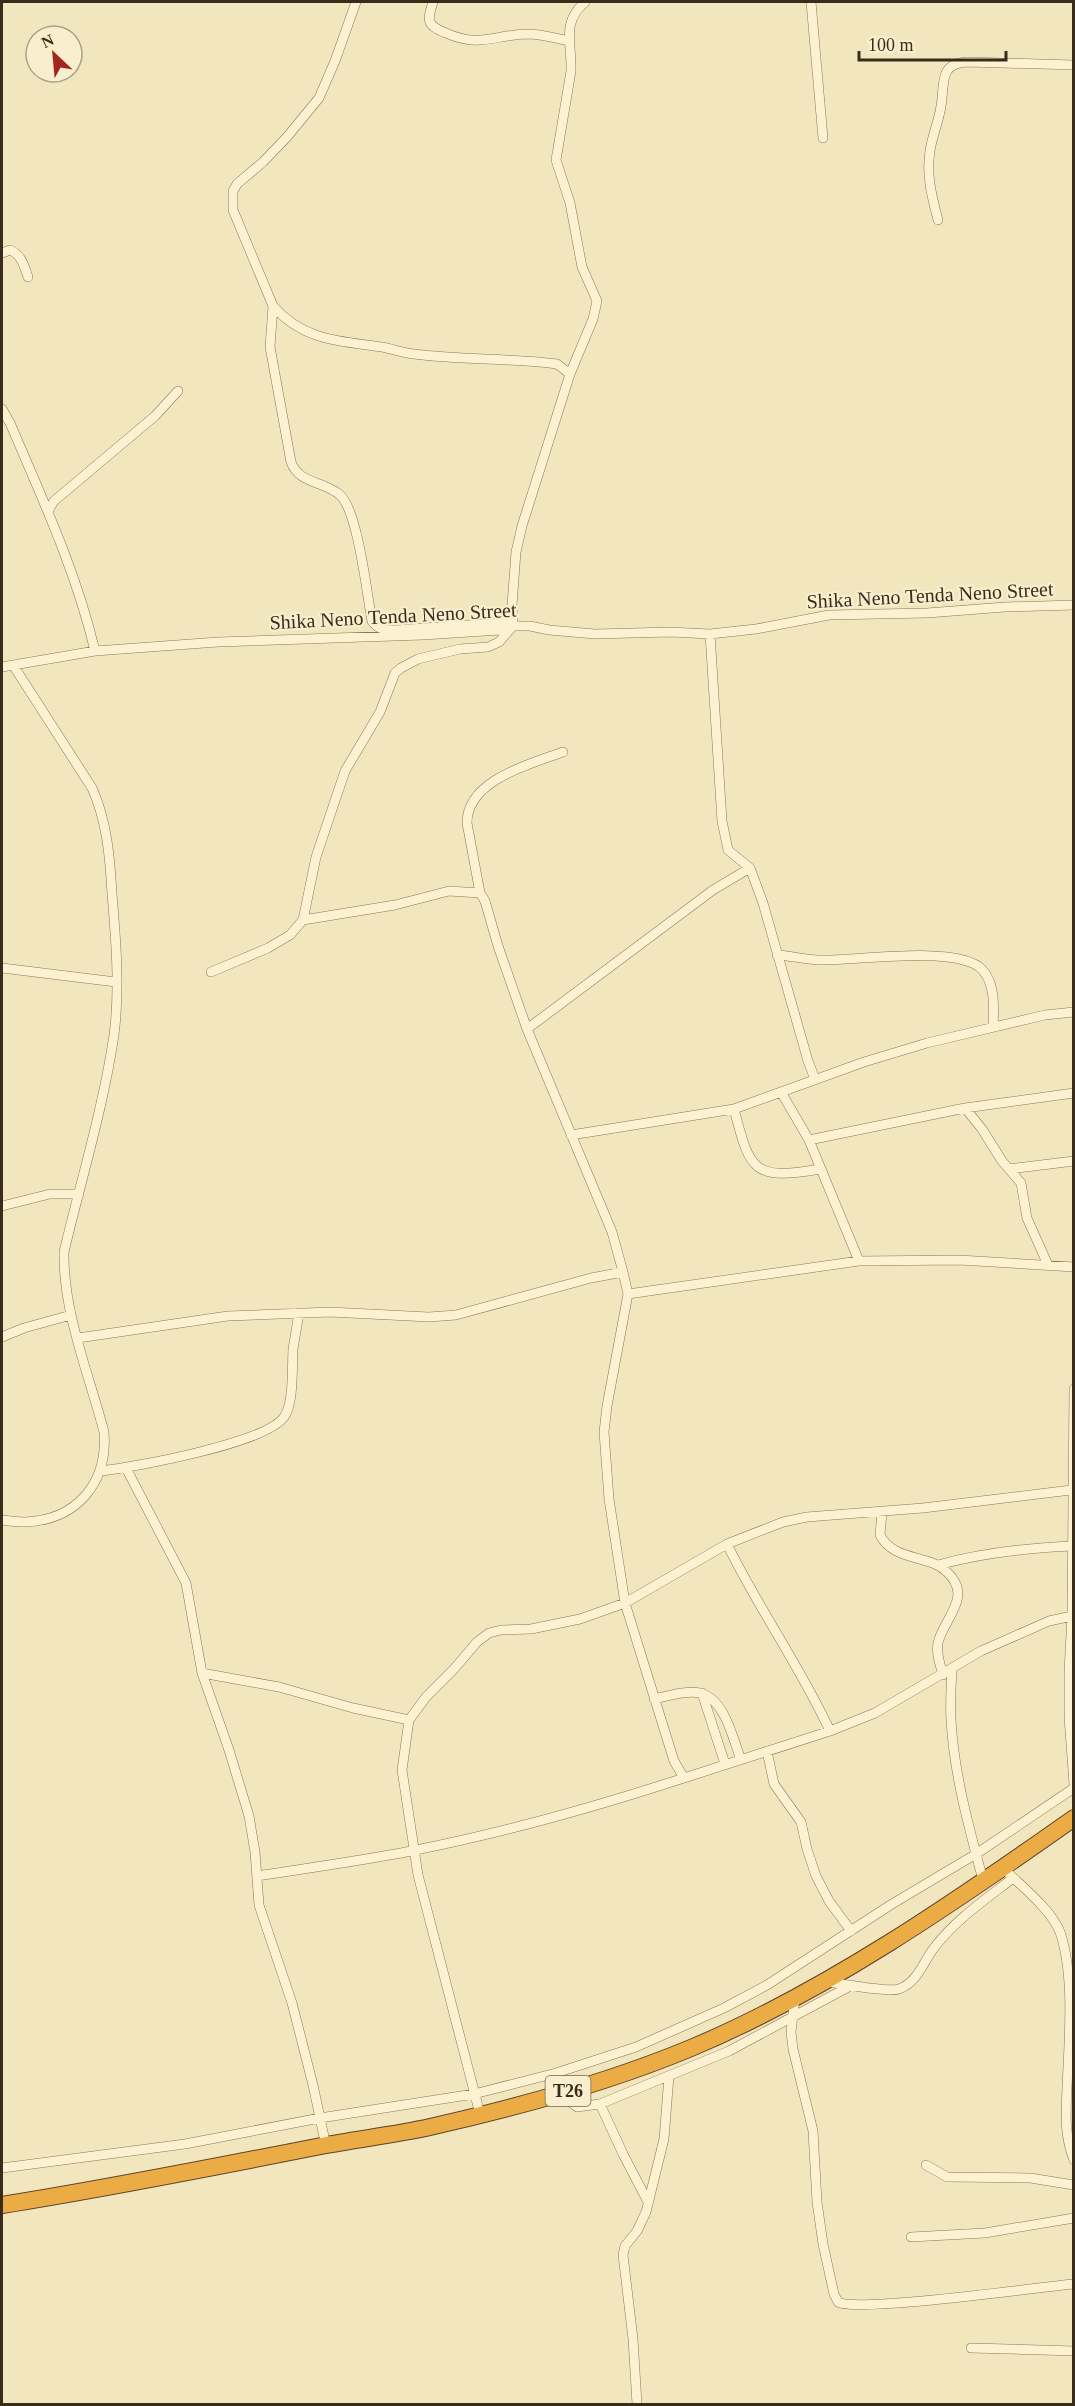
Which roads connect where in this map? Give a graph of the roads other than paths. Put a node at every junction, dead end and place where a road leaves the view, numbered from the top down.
1 (356, 2) edge
2 (433, 2) edge
3 (585, 2) edge
4 (811, 2) edge
5 (569, 41) junction
6 (1074, 65) edge
7 (823, 138) dead end
8 (938, 220) dead end
9 (2, 253) edge
10 (28, 277) dead end
11 (273, 306) junction
12 (570, 374) junction
13 (178, 391) dead end
14 (2, 409) edge
15 (48, 511) junction
16 (1074, 604) edge
17 (513, 624) junction
18 (710, 634) junction
19 (95, 651) junction
20 (14, 665) junction
21 (2, 667) edge
22 (563, 752) dead end
23 (750, 868) junction
24 (480, 893) junction
25 (303, 920) junction
26 (777, 955) junction
27 (2, 968) edge
28 (211, 972) dead end
29 (116, 982) junction
30 (1074, 1012) edge
31 (993, 1026) junction
32 (526, 1029) junction
33 (815, 1079) junction
34 (781, 1092) junction
35 (1074, 1093) edge
36 (965, 1108) junction
37 (734, 1109) junction
38 (571, 1135) junction
39 (809, 1140) junction
40 (1074, 1161) edge
41 (820, 1169) junction
42 (1009, 1169) junction
43 (79, 1194) junction
44 (2, 1206) edge
45 (859, 1261) junction
46 (1048, 1265) junction
47 (1074, 1267) edge
48 (623, 1272) junction
49 (628, 1294) junction
50 (299, 1313) junction
51 (71, 1315) junction
52 (2, 1337) edge
53 (78, 1338) junction
54 (1074, 1389) edge
55 (126, 1468) junction
56 (101, 1471) junction
57 (1071, 1490) junction
58 (882, 1512) junction
59 (2, 1520) edge
60 (727, 1544) junction
61 (1072, 1546) junction
62 (938, 1565) junction
63 (625, 1603) junction
64 (1072, 1616) edge
65 (952, 1669) junction
66 (202, 1673) junction
67 (943, 1675) junction
68 (702, 1693) junction
69 (654, 1699) junction
70 (409, 1720) junction
71 (830, 1731) junction
72 (767, 1751) junction
73 (741, 1760) junction
74 (725, 1764) junction
75 (684, 1778) junction
76 (1074, 1786) edge
77 (1074, 1818) edge
78 (413, 1851) junction
79 (976, 1854) junction
80 (1008, 1873) junction
81 (257, 1876) junction
82 (983, 1880) junction
83 (851, 1931) junction
84 (824, 1981) junction
85 (852, 1985) junction
86 (795, 1997) junction
87 (1072, 2015) edge
88 (793, 2016) junction
89 (669, 2076) junction
90 (564, 2093) junction
91 (474, 2094) junction
92 (600, 2104) junction
93 (480, 2114) junction
94 (320, 2118) junction
95 (1069, 2129) edge
96 (326, 2146) junction
97 (1074, 2160) edge
98 (926, 2165) dead end
99 (2, 2168) edge
100 (1074, 2185) edge
101 (648, 2202) junction
102 (2, 2205) edge
103 (1074, 2218) edge
104 (911, 2237) dead end
105 (1074, 2284) edge
106 (971, 2348) dead end
107 (1074, 2351) edge
108 (637, 2404) edge

1 - 11 street
2 - 5 street
3 - 5 street
4 - 7 street
5 - 12 street
6 - 8 street
9 - 10 street
11 - 12 street
11 - 17 street
12 - 17 street
13 - 15 street
14 - 15 street
15 - 19 street
16 - 18 street, Shika Neno Tenda Neno Street
17 - 18 street, Shika Neno Tenda Neno Street
17 - 19 street, Shika Neno Tenda Neno Street
17 - 25 street
18 - 23 street
19 - 20 street, Shika Neno Tenda Neno Street
20 - 21 street, Shika Neno Tenda Neno Street
20 - 29 street
22 - 24 street
23 - 26 street
23 - 32 street
24 - 25 street
24 - 32 street
25 - 28 street
26 - 31 street
26 - 33 street
27 - 29 street
29 - 43 street
30 - 31 street
31 - 33 street
32 - 38 street
33 - 34 street
34 - 37 street
34 - 39 street
35 - 36 street
36 - 39 street
36 - 42 street
37 - 38 street
37 - 41 street
38 - 48 street
39 - 41 street
40 - 42 street
41 - 45 street
42 - 46 street
43 - 44 street
43 - 51 street
45 - 46 street
45 - 49 street
46 - 47 street
48 - 49 street
48 - 50 street
49 - 63 street
50 - 53 street
50 - 55 street
51 - 52 street
51 - 53 street
53 - 56 street
54 - 57 street
55 - 56 street
55 - 66 street
56 - 59 street
57 - 58 street
57 - 61 street
58 - 60 street
58 - 62 street
60 - 63 street
60 - 71 street
61 - 62 street
61 - 64 street
62 - 67 street
63 - 69 street
63 - 70 street
64 - 65 street
64 - 76 street
65 - 67 street
65 - 79 street
66 - 70 street
66 - 81 street
67 - 71 street
68 - 69 street
68 - 73 street
68 - 74 street
69 - 75 street
70 - 78 street
71 - 72 street
72 - 73 street
72 - 83 street
73 - 74 street
74 - 75 street
75 - 78 street
76 - 79 street
77 - 80 highway, T26
78 - 81 street
78 - 91 street
79 - 82 street
79 - 83 street
80 - 82 highway, T26
80 - 85 street
80 - 87 street
81 - 94 street
82 - 84 highway, T26
83 - 91 street
84 - 85 street
84 - 86 highway, T26
85 - 88 street
86 - 88 street
86 - 90 highway, T26
87 - 95 street
88 - 89 street
88 - 105 street
89 - 92 street
89 - 101 street
90 - 92 street
90 - 93 highway, T26
91 - 93 street
91 - 94 street
92 - 101 street
93 - 96 highway, T26
94 - 96 street
94 - 99 street
95 - 97 street
96 - 102 highway, T26
98 - 100 street
101 - 108 street
103 - 104 street
106 - 107 street

